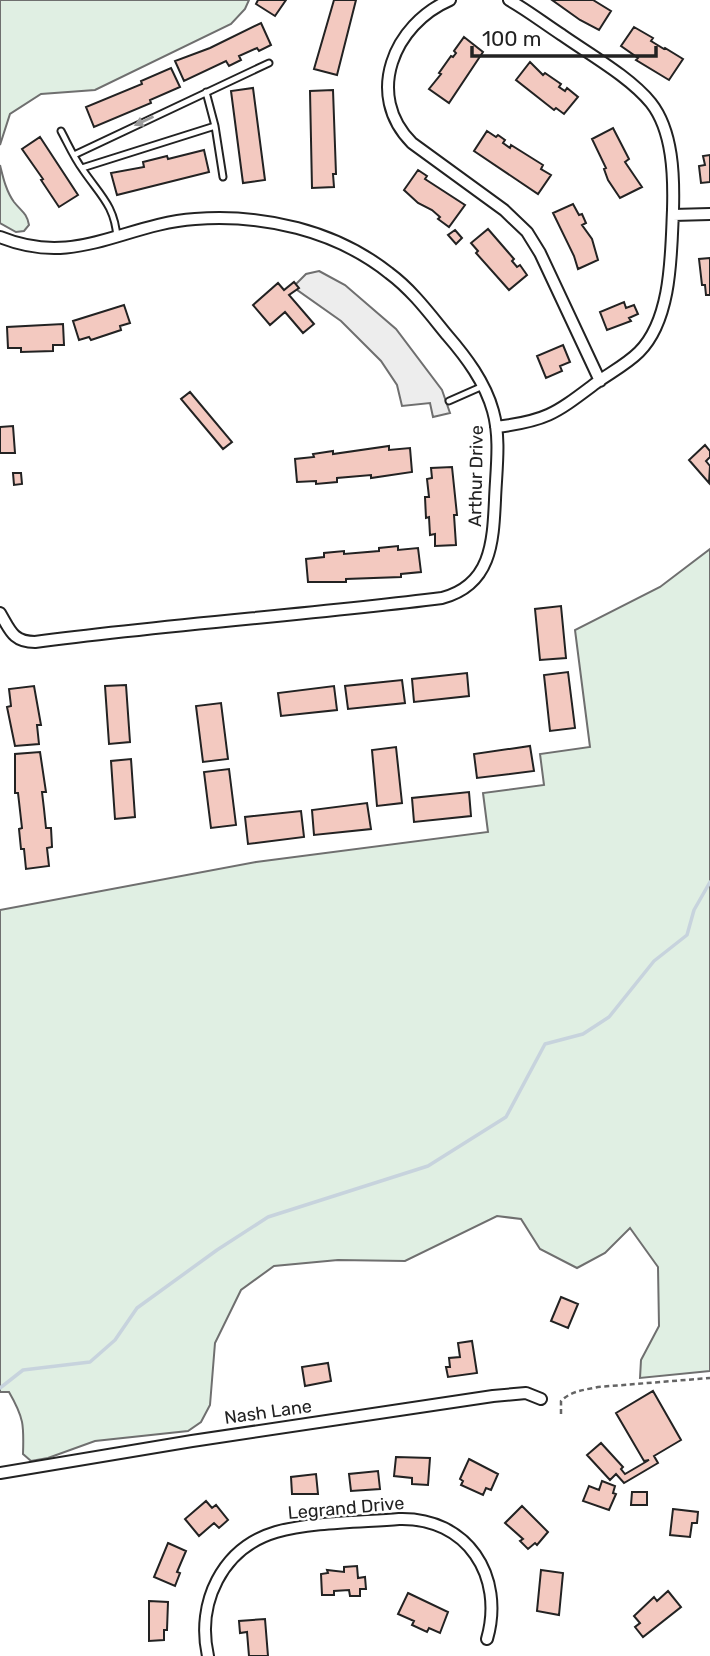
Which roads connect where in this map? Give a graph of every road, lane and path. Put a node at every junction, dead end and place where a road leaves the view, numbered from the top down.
1 (450, 0) edge
2 (509, 0) edge
3 (269, 63) dead end
4 (206, 92) junction
5 (215, 126) junction
6 (61, 131) dead end
7 (74, 155) junction
8 (82, 168) junction
9 (223, 177) dead end
10 (710, 214) edge
11 (673, 215) junction
12 (0, 237) edge
13 (117, 238) junction
14 (600, 381) junction
15 (483, 386) junction
16 (449, 401) dead end
17 (496, 427) junction
18 (0, 613) edge
19 (710, 1378) edge
20 (541, 1399) dead end
21 (561, 1414) dead end
22 (0, 1473) edge
23 (487, 1639) dead end
24 (208, 1656) edge

1 - 14 street
2 - 11 street
3 - 4 lane
4 - 5 lane
4 -> 7 lane
5 - 8 lane
5 - 9 lane
6 - 7 lane
7 - 8 lane
8 - 13 lane
10 - 11 street
11 - 14 street
12 - 13 street, Arthur Drive
13 - 15 street, Arthur Drive
14 - 17 street
15 - 16 lane
15 - 17 street, Arthur Drive
17 - 18 street, Arthur Drive
19 - 21 path
20 - 22 street, Nash Lane
23 - 24 street, Legrand Drive

